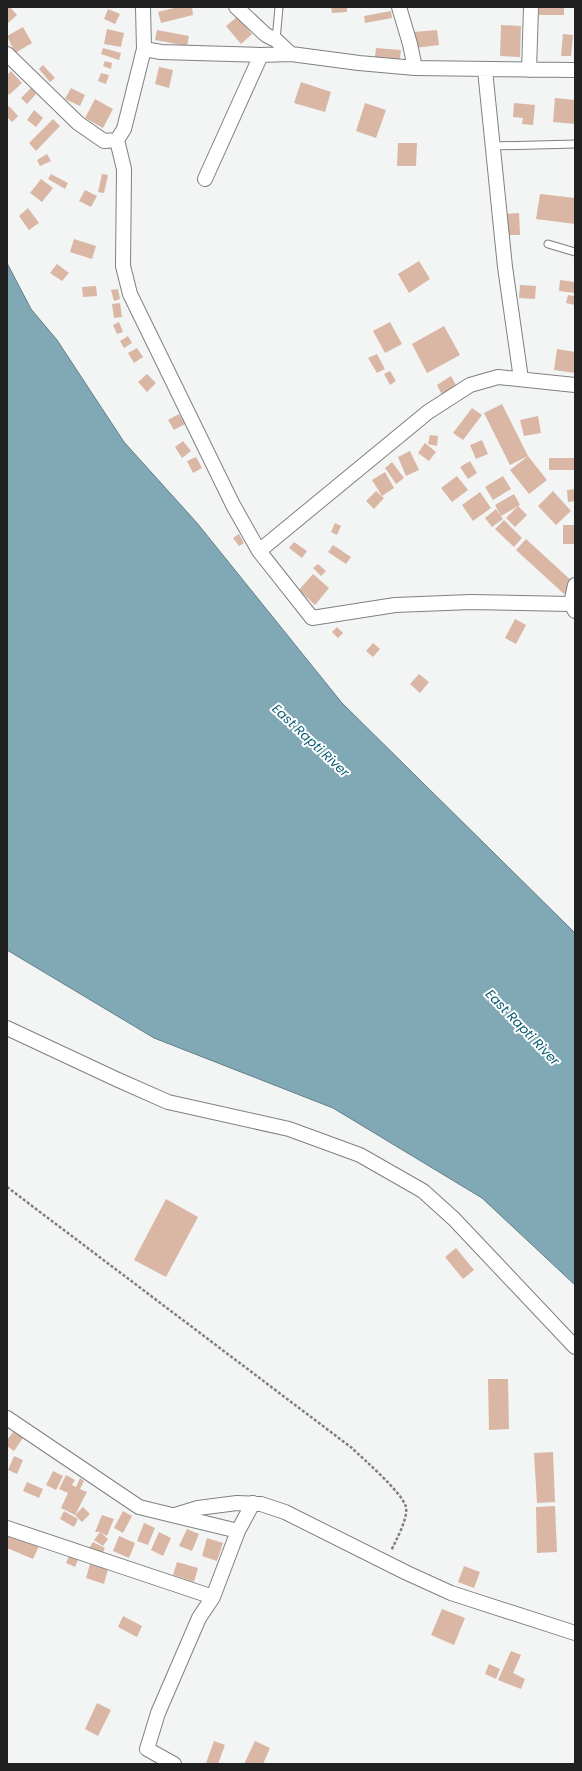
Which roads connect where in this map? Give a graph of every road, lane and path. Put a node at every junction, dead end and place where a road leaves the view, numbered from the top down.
1 (143, 7) edge
2 (236, 7) edge
3 (279, 7) edge
4 (399, 7) edge
5 (531, 7) edge
6 (276, 40) junction
7 (144, 49) junction
8 (7, 54) edge
9 (291, 54) junction
10 (261, 55) junction
11 (415, 68) junction
12 (486, 70) junction
13 (529, 70) junction
14 (575, 70) edge
15 (117, 140) junction
16 (575, 144) edge
17 (493, 146) junction
18 (205, 179) dead end
19 (548, 244) dead end
20 (575, 252) edge
21 (521, 379) junction
22 (575, 385) edge
23 (259, 551) junction
24 (575, 584) edge
25 (573, 608) edge
26 (7, 1028) edge
27 (7, 1187) edge
28 (575, 1347) edge
29 (7, 1418) edge
30 (253, 1503) junction
31 (175, 1515) junction
32 (7, 1528) edge
33 (238, 1531) junction
34 (385, 1563) junction
35 (213, 1597) junction
36 (575, 1633) edge
37 (174, 1764) edge

1 - 7 street
2 - 6 street
3 - 6 lane
4 - 11 street
5 - 13 street
6 - 9 street
7 - 10 street
7 - 15 street
8 - 15 street
9 - 10 street
9 - 11 street
10 - 18 street
11 - 12 street
12 - 13 street
12 - 17 street
13 - 14 street
15 - 23 street
16 - 17 lane
17 - 21 street
19 - 20 lane
21 - 22 street
21 - 23 street
23 - 25 street
24 - 25 street
26 - 28 street
27 - 34 path
29 - 31 street
30 - 31 street
30 - 33 street
30 - 34 street
31 - 33 street
32 - 35 street
33 - 35 street
34 - 36 street
35 - 37 street

